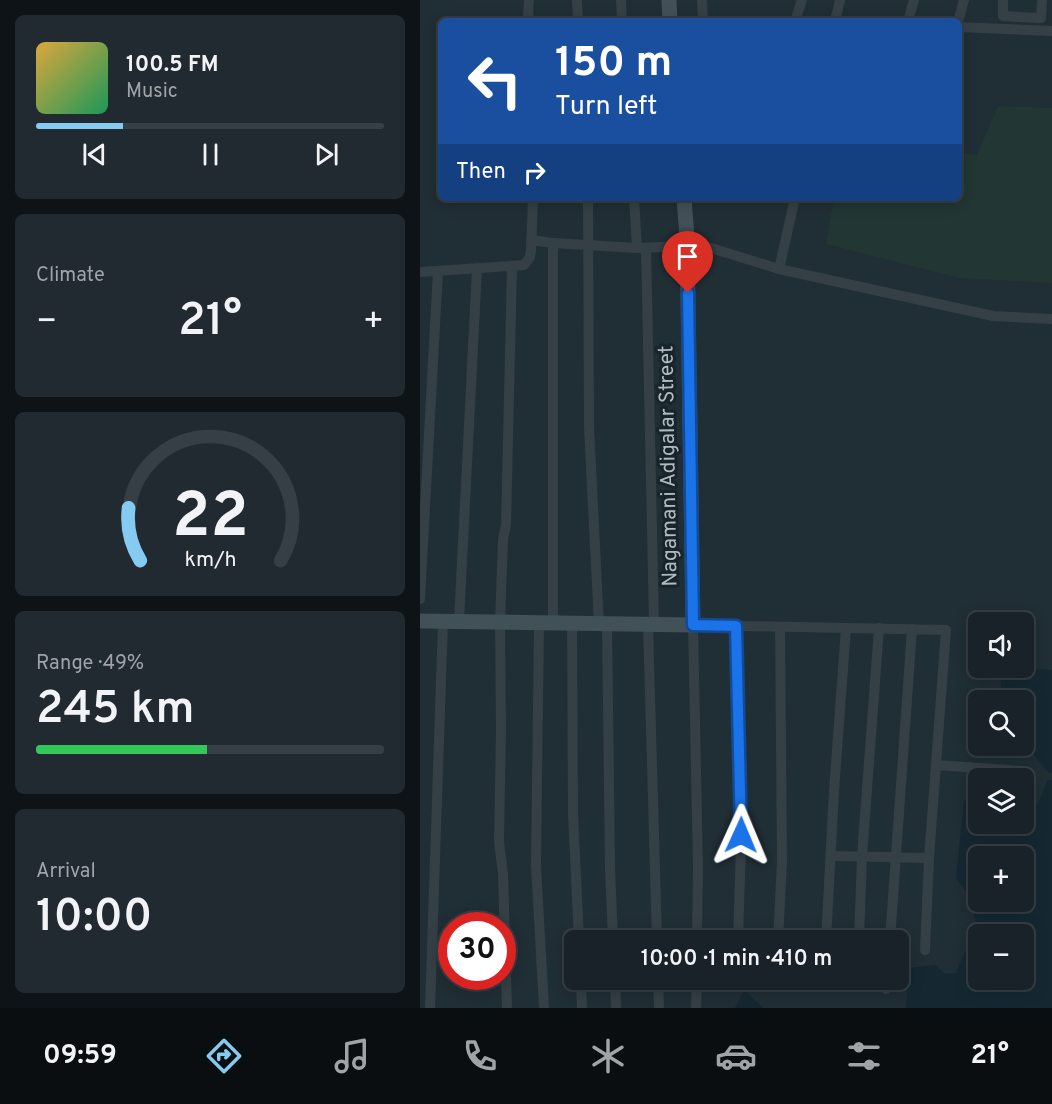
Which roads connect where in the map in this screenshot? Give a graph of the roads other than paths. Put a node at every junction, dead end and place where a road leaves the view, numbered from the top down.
1 (529, 0) edge
2 (577, 0) edge
3 (621, 0) edge
4 (669, 0) edge
5 (702, 0) edge
6 (802, 0) edge
7 (840, 0) edge
8 (914, 0) edge
9 (964, 0) edge
10 (1003, 0) edge
11 (1042, 0) edge
12 (530, 18) edge
13 (578, 18) edge
14 (622, 18) edge
15 (670, 18) edge
16 (703, 18) edge
17 (796, 18) edge
18 (836, 18) edge
19 (909, 18) edge
20 (959, 18) edge
21 (1046, 18) edge
22 (962, 27) edge
23 (1052, 31) edge
24 (533, 201) edge
25 (588, 201) edge
26 (634, 201) edge
27 (684, 201) edge
28 (794, 201) edge
29 (531, 240) junction
30 (553, 243) junction
31 (588, 244) junction
32 (687, 246) junction
33 (642, 248) junction
34 (512, 267) junction
35 (477, 268) junction
36 (779, 269) junction
37 (438, 271) junction
38 (420, 272) edge
39 (1052, 319) edge
40 (425, 439) edge
41 (420, 599) edge
42 (420, 621) edge
43 (443, 621) junction
44 (459, 621) junction
45 (500, 622) junction
46 (546, 623) junction
47 (572, 623) junction
48 (603, 624) junction
49 (651, 624) junction
50 (693, 625) junction
51 (736, 626) junction
52 (780, 627) junction
53 (846, 628) junction
54 (879, 628) junction
55 (912, 629) junction
56 (936, 765) junction
57 (979, 768) edge
58 (831, 855) junction
59 (862, 856) junction
60 (896, 858) junction
61 (929, 858) junction
62 (579, 930) edge
63 (613, 930) edge
64 (657, 930) edge
65 (697, 930) edge
66 (738, 930) edge
67 (779, 930) edge
68 (827, 930) edge
69 (859, 930) edge
70 (891, 930) edge
71 (925, 950) dead end
72 (581, 990) edge
73 (615, 990) edge
74 (658, 990) edge
75 (697, 990) edge
76 (430, 1008) edge
77 (507, 1008) edge
78 (544, 1008) edge
79 (582, 1008) edge
80 (616, 1008) edge
81 (659, 1008) edge
82 (696, 1008) edge

1 - 12 street
2 - 13 street
3 - 14 street
4 - 15 street
5 - 16 street
6 - 17 street
7 - 18 street
8 - 19 street
9 - 20 street
10 - 21 street
11 - 21 street
22 - 23 street
24 - 29 street
25 - 31 street
26 - 33 street
27 - 32 street, Nagamani Adigalar Street
28 - 36 street
29 - 30 street
29 - 34 street
30 - 31 street
30 - 46 street
31 - 33 street
31 - 48 street
32 - 33 street
32 - 36 street
32 - 50 street, Nagamani Adigalar Street
33 - 49 street
34 - 35 street
34 - 45 street
35 - 37 street
35 - 44 street
36 - 39 street
37 - 38 street
37 - 40 street
40 - 41 street
42 - 43 street
43 - 44 street
43 - 76 street
44 - 45 street
45 - 46 street
45 - 77 street
46 - 47 street
46 - 78 street
47 - 48 street
47 - 62 street
48 - 49 street
48 - 63 street
49 - 50 street
49 - 64 street
50 - 51 street
50 - 65 street
51 - 52 street
51 - 66 street
52 - 53 street
52 - 67 street
53 - 54 street
53 - 58 street
54 - 55 street
54 - 59 street
55 - 56 street
55 - 60 street
56 - 57 street
56 - 61 street
58 - 59 street
58 - 68 street
59 - 60 street
59 - 69 street
60 - 61 street
60 - 70 street
61 - 71 street
72 - 79 street
73 - 80 street
74 - 81 street
75 - 82 street

